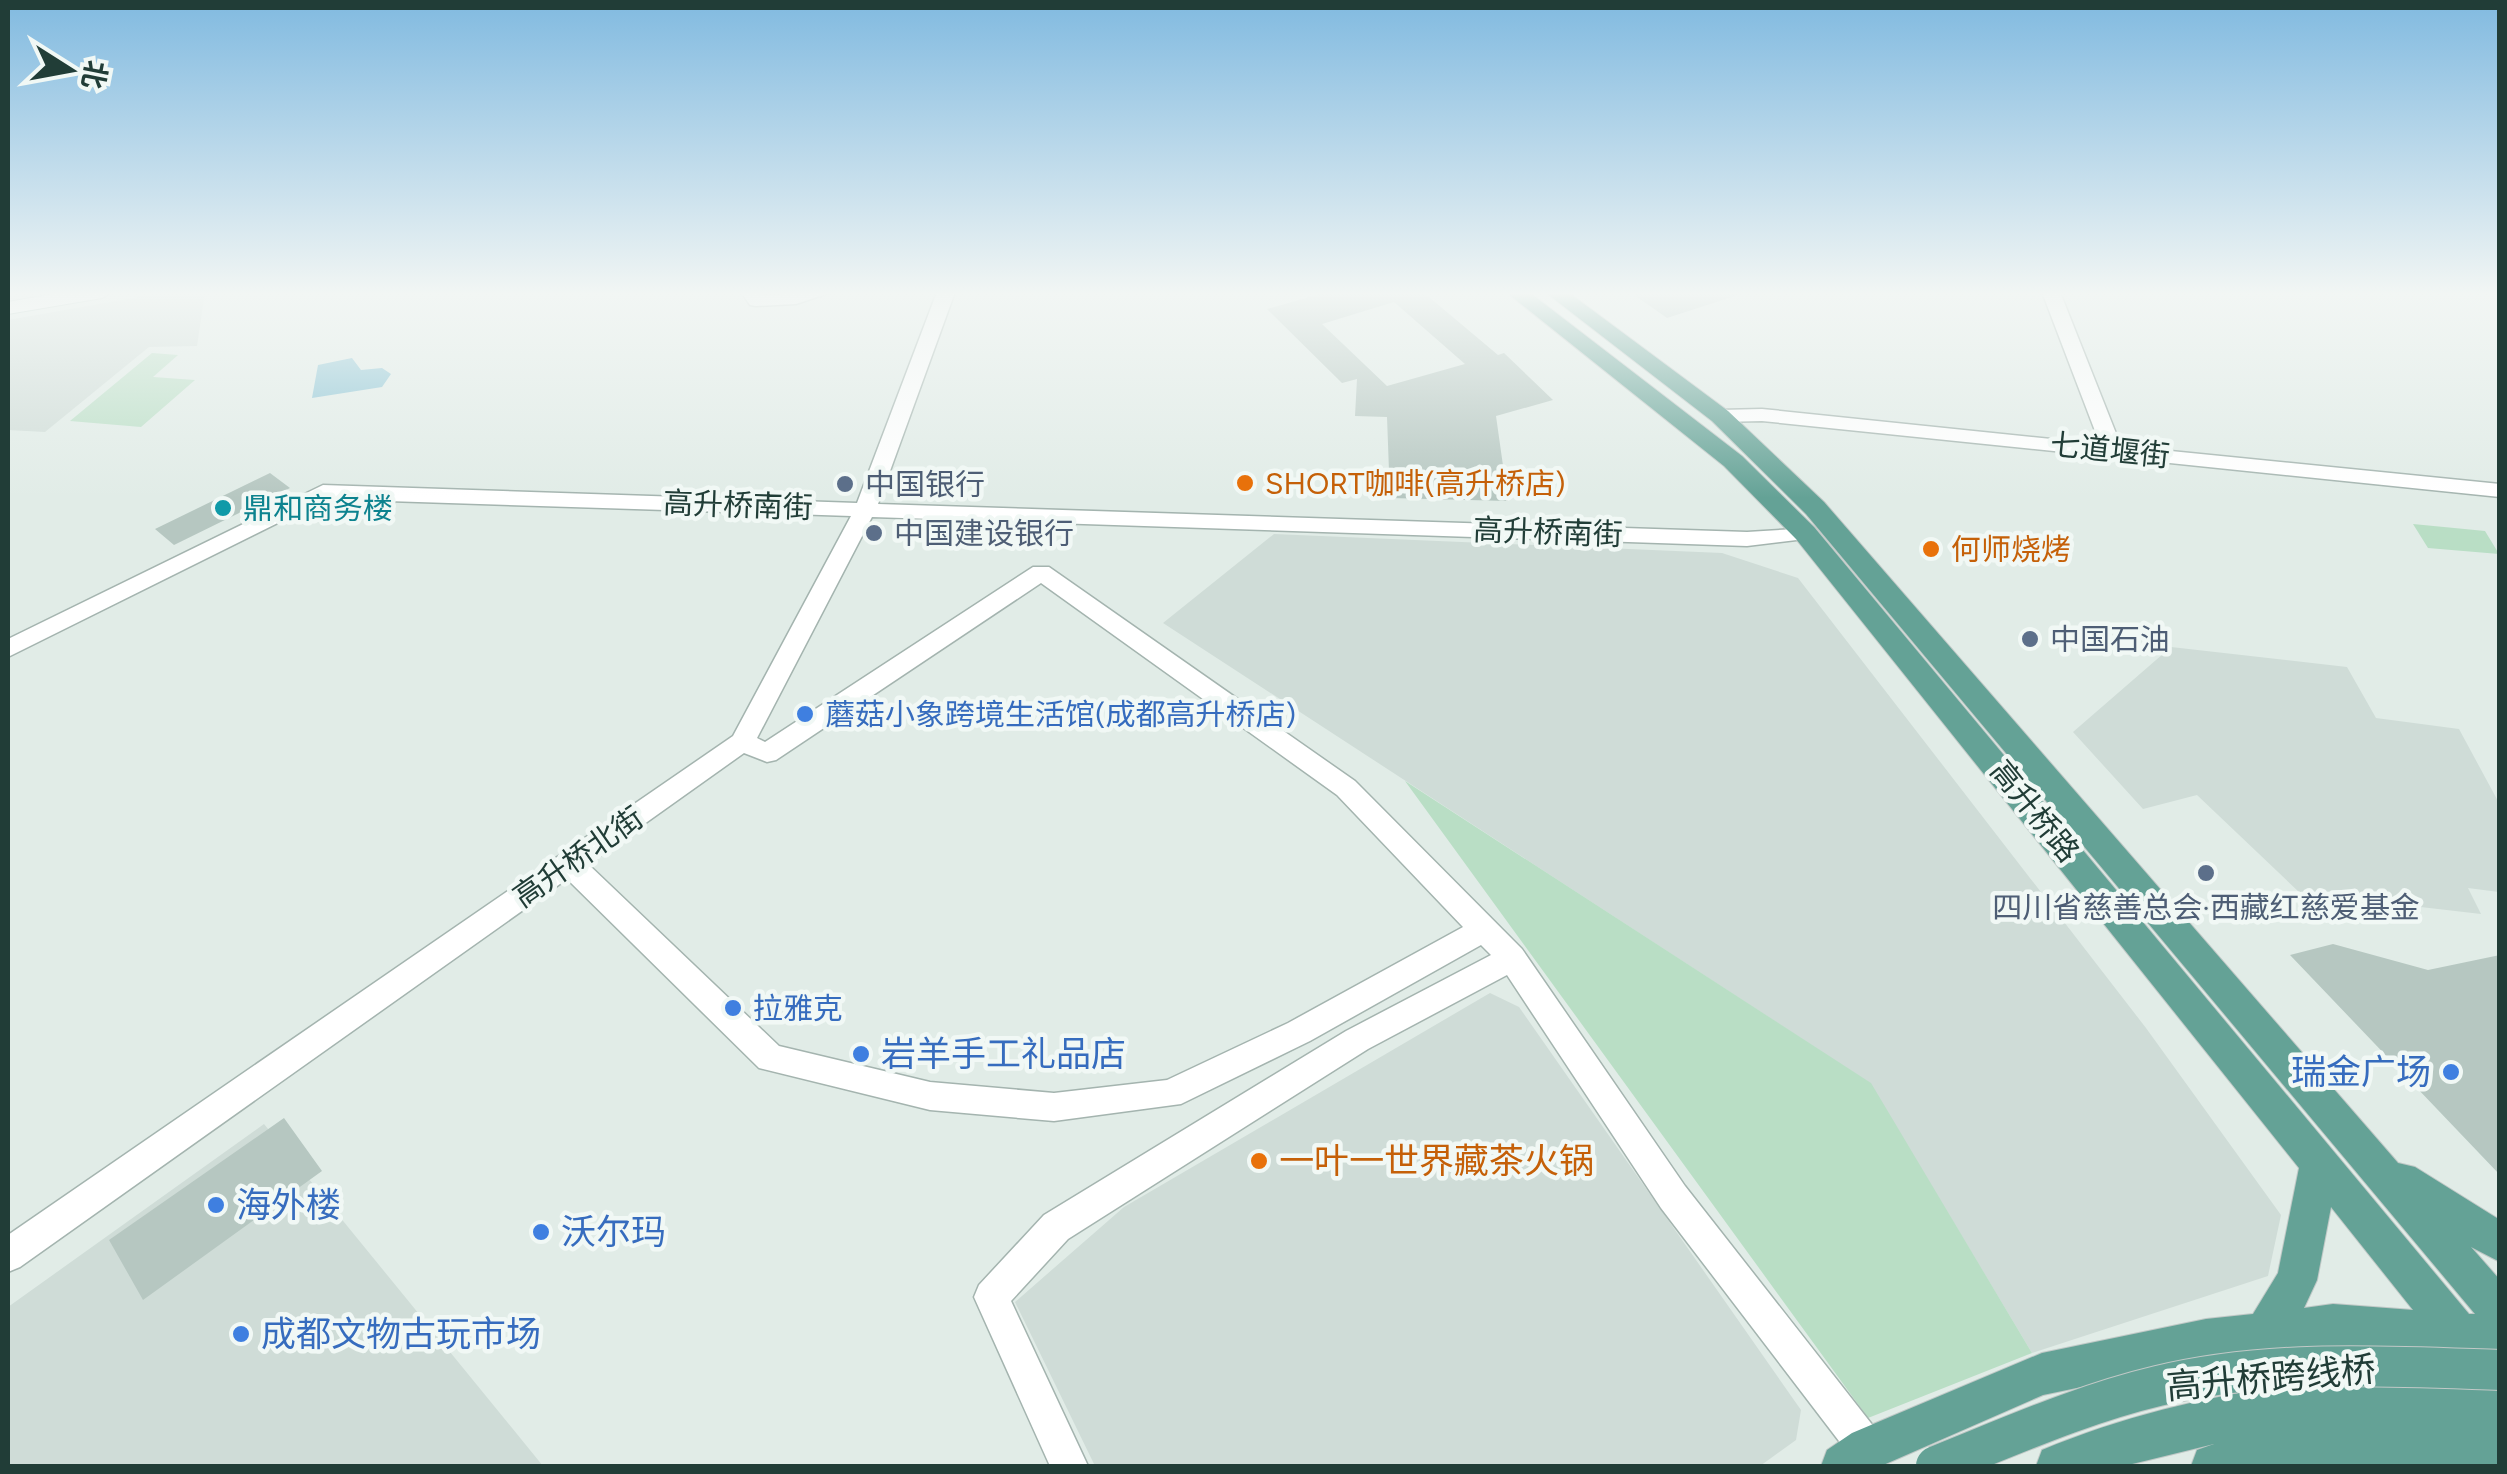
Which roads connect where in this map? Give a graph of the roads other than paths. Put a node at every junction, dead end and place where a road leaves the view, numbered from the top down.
1 (920, 361) edge
2 (1605, 361) edge
3 (1647, 361) edge
4 (2078, 361) edge
5 (1720, 416) junction
6 (2113, 450) junction
7 (2500, 492) edge
8 (865, 509) junction
9 (1805, 533) junction
10 (8, 649) edge
11 (742, 742) junction
12 (569, 863) junction
13 (1484, 929) junction
14 (1512, 958) junction
15 (2355, 1145) junction
16 (2319, 1165) junction
17 (2500, 1242) edge
18 (8, 1255) edge
19 (2500, 1312) edge
20 (2454, 1332) junction
21 (2265, 1333) junction
22 (2500, 1337) edge
23 (2500, 1370) edge
24 (2500, 1384) edge
25 (2500, 1404) edge
26 (2402, 1443) junction
27 (2500, 1447) edge
28 (1856, 1458) edge
29 (1069, 1466) edge
30 (1936, 1466) edge
31 (2058, 1466) edge
32 (2212, 1466) edge
33 (2468, 1466) edge

1 - 8 street, 高升桥北街
2 - 9 main road, 高升桥路
3 - 5 main road, 高升桥路
4 - 6 street
5 - 6 street, 七道堰街
5 - 15 main road, 高升桥路
6 - 7 street, 七道堰街
8 - 9 street, 高升桥南街
8 - 10 street, 高升桥南街
8 - 11 street, 高升桥北街
9 - 16 main road, 高升桥路
11 - 12 street, 高升桥北街
11 - 13 street
12 - 13 street
12 - 18 street, 高升桥北街
13 - 14 street
14 - 28 street
14 - 29 street
15 - 17 main road
15 - 19 main road, 高升桥路
16 - 20 main road, 高升桥路
16 - 21 main road
20 - 21 main road
20 - 22 main road
20 - 24 main road, 高升桥路
21 - 28 main road
23 - 30 main road, 高升桥跨线桥, bridge
25 - 31 main road, 高升桥跨线桥
26 - 27 main road
26 - 32 main road
26 - 33 main road

